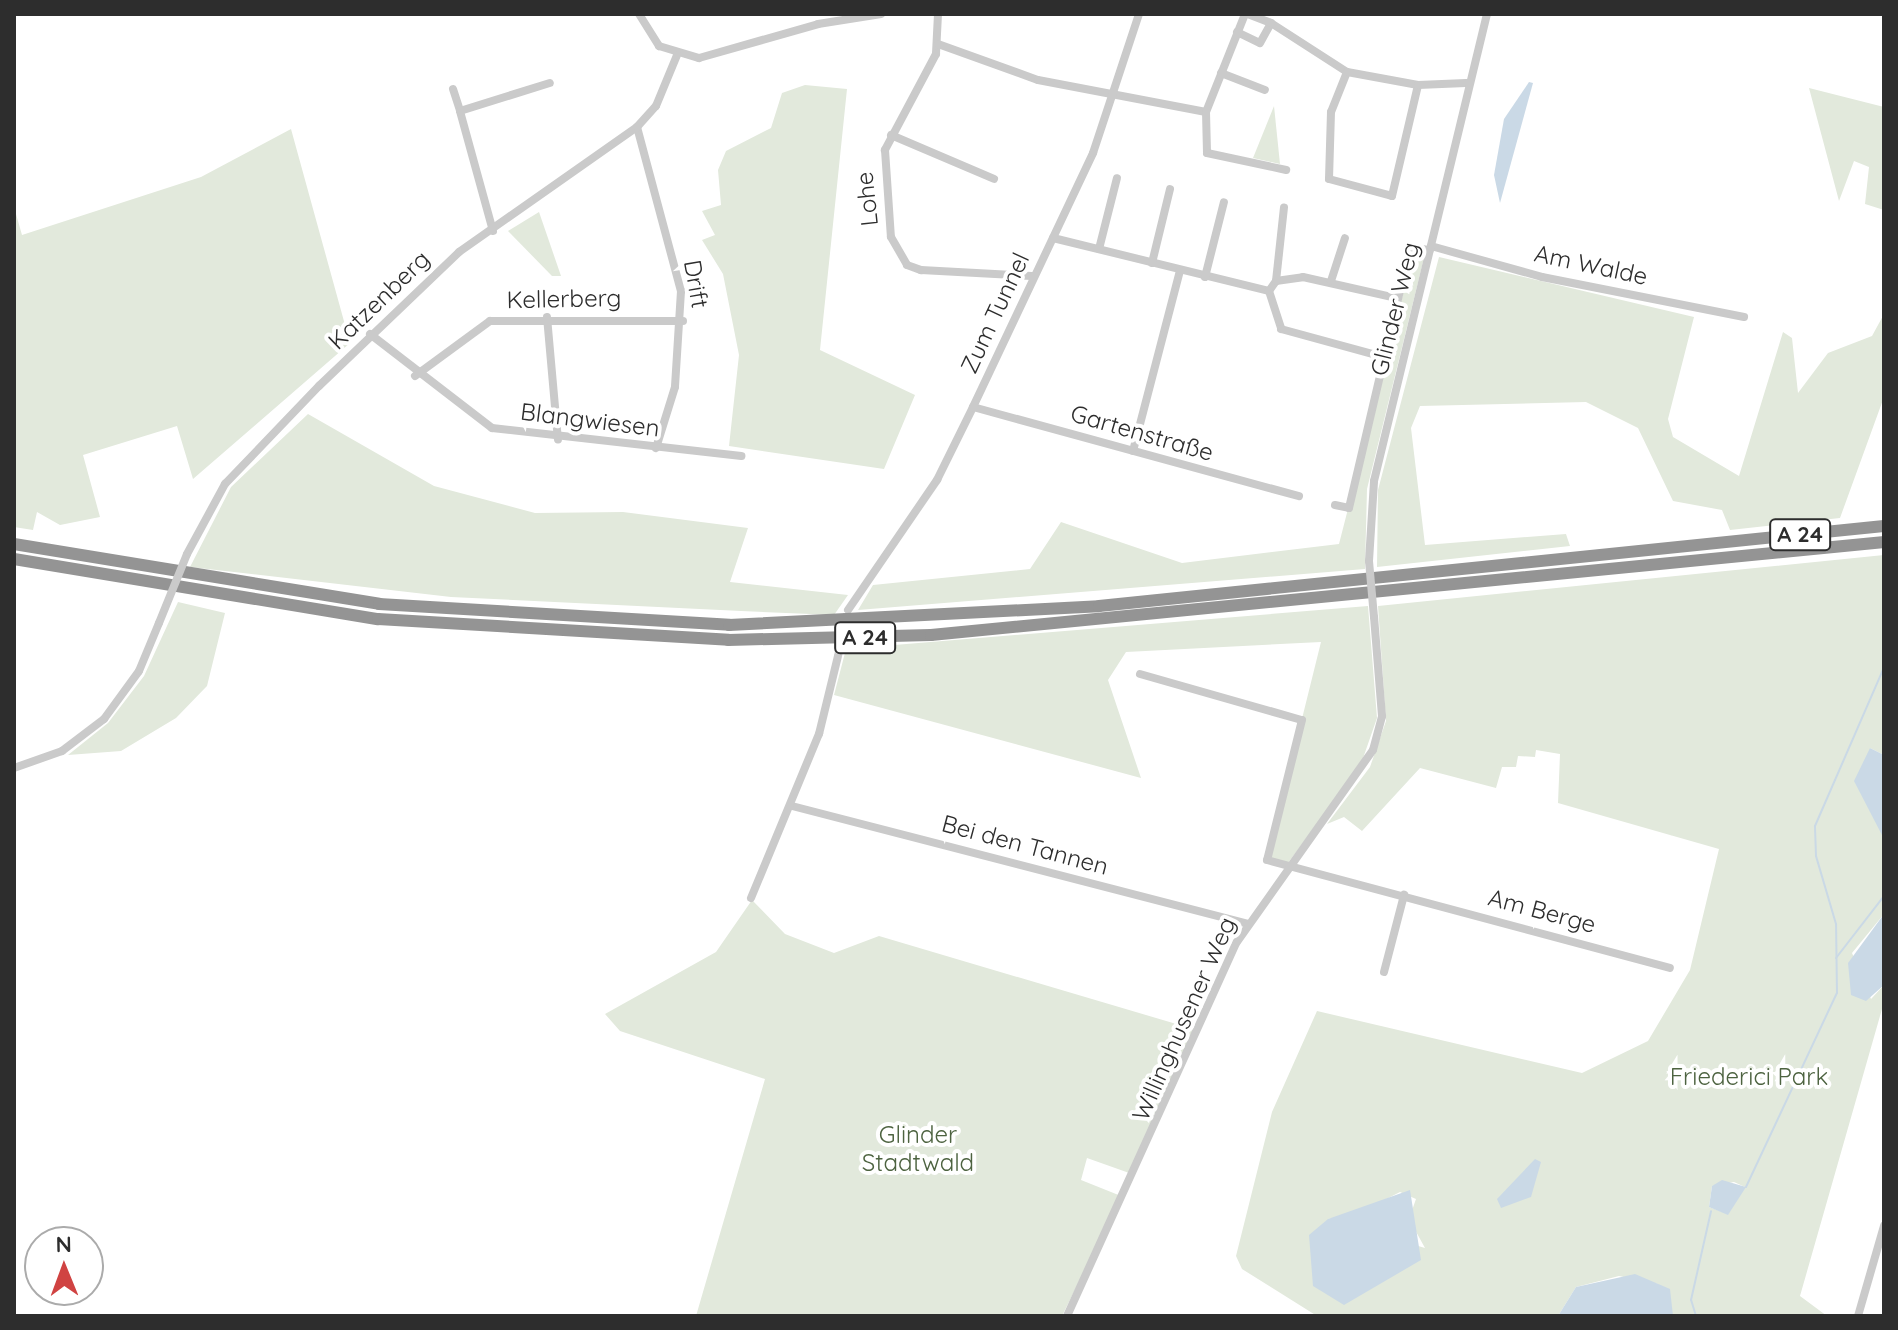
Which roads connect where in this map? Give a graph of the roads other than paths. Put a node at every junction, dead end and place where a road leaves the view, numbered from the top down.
1 (639, 14) edge
2 (881, 14) edge
3 (938, 14) edge
4 (1139, 14) edge
5 (1246, 14) edge
6 (1487, 14) edge
7 (843, 16) edge
8 (1271, 23) junction
9 (1237, 32) junction
10 (938, 44) junction
11 (677, 55) junction
12 (1347, 72) junction
13 (1221, 73) junction
14 (550, 83) dead end
15 (1466, 83) junction
16 (1418, 85) junction
17 (453, 89) dead end
18 (1265, 90) dead end
19 (1115, 91) junction
20 (460, 111) junction
21 (1206, 112) junction
22 (637, 127) junction
23 (891, 135) junction
24 (1286, 170) dead end
25 (1117, 178) dead end
26 (994, 179) dead end
27 (1170, 189) dead end
28 (1224, 202) dead end
29 (1284, 207) dead end
30 (493, 231) junction
31 (1053, 238) junction
32 (1345, 238) dead end
33 (1430, 248) junction
34 (1099, 249) junction
35 (1152, 263) junction
36 (1180, 271) junction
37 (1032, 276) junction
38 (1205, 277) junction
39 (1276, 281) junction
40 (1331, 281) junction
41 (1269, 291) junction
42 (1396, 298) junction
43 (547, 317) junction
44 (1744, 317) dead end
45 (683, 321) junction
46 (370, 334) junction
47 (1380, 356) junction
48 (415, 376) junction
49 (973, 407) junction
50 (558, 440) junction
51 (656, 448) junction
52 (1133, 451) junction
53 (741, 456) dead end
54 (1299, 496) dead end
55 (1335, 505) dead end
56 (1884, 526) edge
57 (1884, 542) edge
58 (14, 544) edge
59 (14, 559) edge
60 (848, 610) tunnel mouth
61 (1374, 617) joint
62 (838, 656) tunnel mouth
63 (1140, 674) dead end
64 (14, 768) edge
65 (792, 806) junction
66 (1288, 869) junction
67 (1404, 895) junction
68 (751, 898) dead end
69 (1248, 924) junction
70 (1670, 968) dead end
71 (1384, 972) dead end
72 (1884, 1226) edge
73 (1067, 1316) edge
74 (1858, 1316) edge

1 - 11 street
2 - 7 street
3 - 10 street, Lohe
4 - 19 street, Zum Tunnel
5 - 8 street
5 - 9 street
6 - 15 street, Glinder Weg
7 - 11 street
8 - 9 street
8 - 12 street
9 - 13 street
10 - 19 street
10 - 23 street, Lohe
11 - 22 street, Katzenberg
12 - 16 street
12 - 16 street
13 - 18 street
13 - 21 street
14 - 20 street
15 - 16 street
15 - 33 street, Glinder Weg
17 - 20 street
19 - 21 street
19 - 31 street, Zum Tunnel
20 - 30 street
21 - 24 street
22 - 30 street, Katzenberg
22 - 45 street, Drift
23 - 26 street
23 - 37 street, Lohe
25 - 34 street
27 - 35 street
28 - 38 street
29 - 39 street
30 - 46 street, Katzenberg
31 - 34 street
31 - 37 street, Zum Tunnel
32 - 40 street
33 - 42 street
33 - 44 street, Am Walde
33 - 61 street, Glinder Weg, bridge
34 - 35 street
35 - 36 street
36 - 38 street
36 - 52 street
37 - 49 street, Zum Tunnel
38 - 41 street
39 - 40 street
39 - 41 street
40 - 42 street
41 - 47 street
42 - 47 street
43 - 45 street, Kellerberg
43 - 48 street, Kellerberg
43 - 50 street
45 - 51 street, Drift
46 - 48 street, Blangwiesen
46 - 64 street, Katzenberg, bridge
47 - 55 street
48 - 50 street, Blangwiesen
49 - 52 street, Gartenstraße
49 - 60 street, Zum Tunnel
50 - 51 street, Blangwiesen
51 - 53 street, Blangwiesen
52 - 54 street, Gartenstraße
56 - 58 highway, A 24
57 - 59 highway, A 24
61 - 66 street, Willinghusener Weg
62 - 65 street
63 - 66 street
65 - 68 street
65 - 69 street, Bei den Tannen
66 - 67 street, Am Berge
66 - 69 street, Willinghusener Weg
67 - 70 street, Am Berge
67 - 71 street
69 - 73 street, Willinghusener Weg
72 - 74 street

